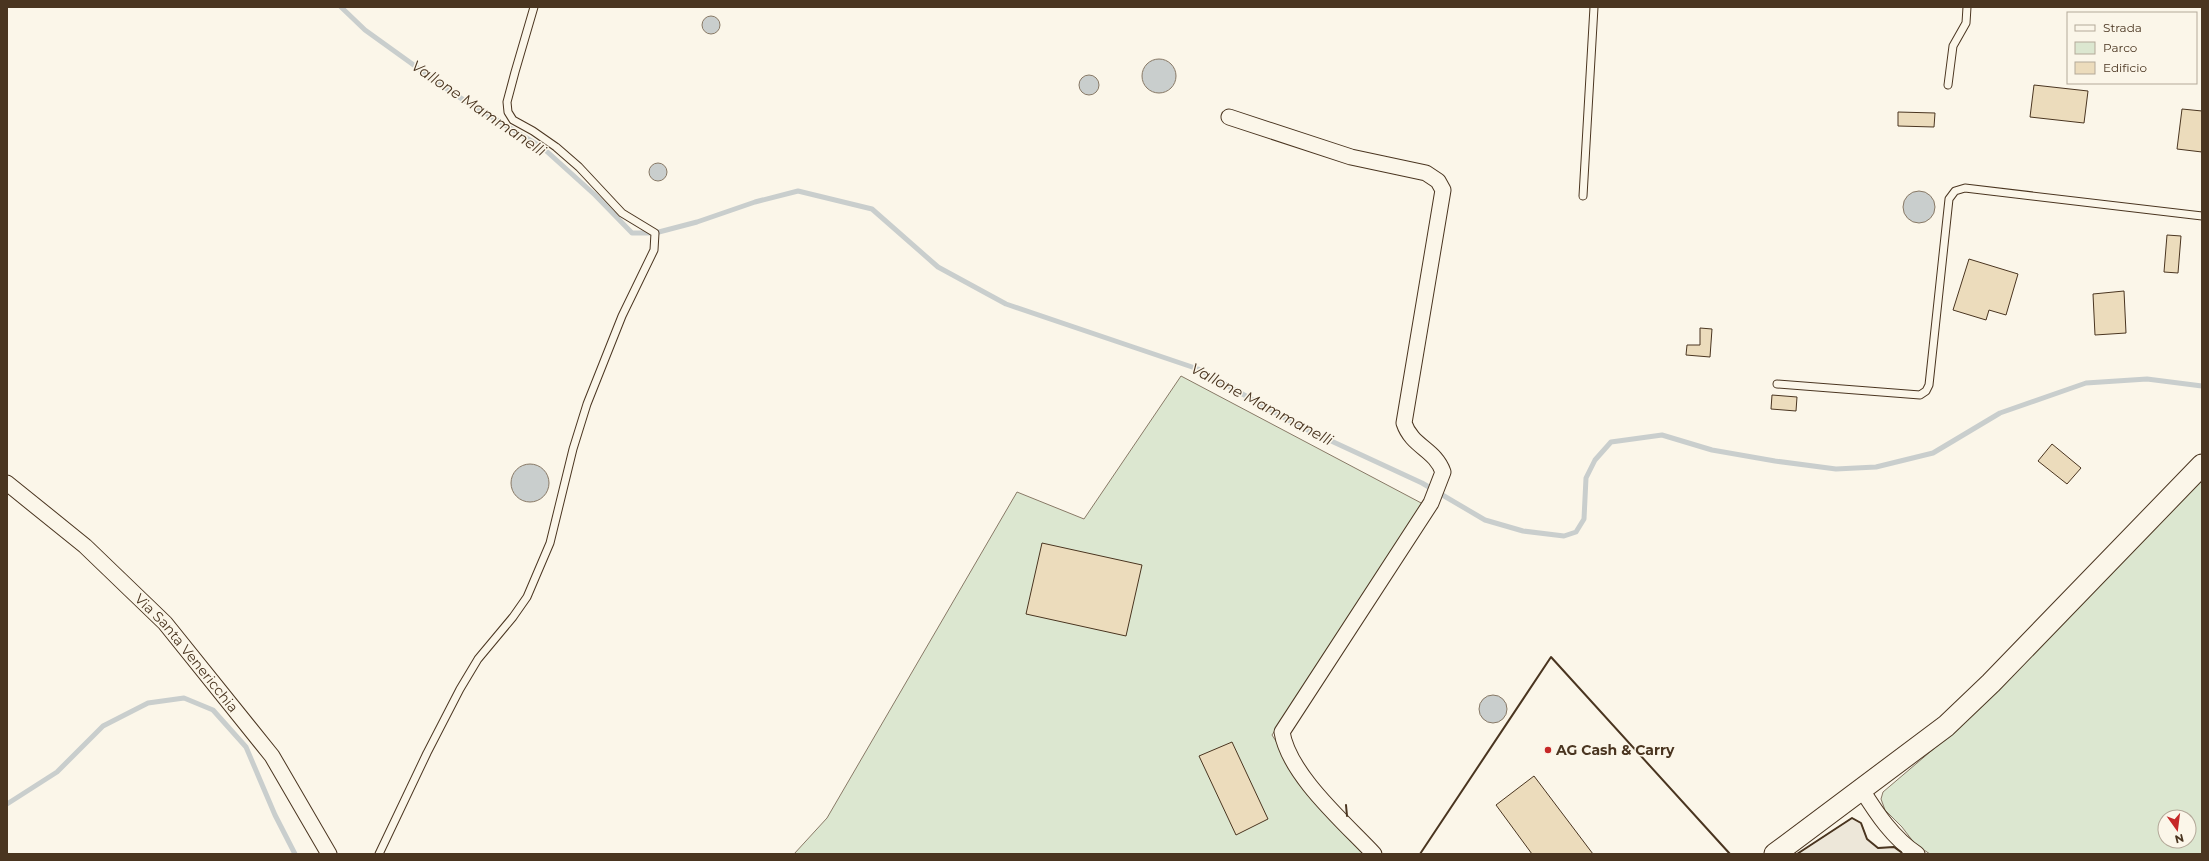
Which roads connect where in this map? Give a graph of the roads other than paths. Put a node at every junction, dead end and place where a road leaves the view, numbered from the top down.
1 (534, 7) edge
2 (1594, 7) edge
3 (1967, 7) edge
4 (1948, 85) dead end
5 (1230, 117) dead end
6 (1583, 196) dead end
7 (2202, 216) edge
8 (1776, 384) dead end
9 (2202, 465) edge
10 (7, 483) edge
11 (1862, 790) junction
12 (329, 854) edge
13 (379, 854) edge
14 (1374, 854) edge
15 (1775, 854) edge
16 (1917, 854) edge

1 - 13 lane
2 - 6 lane
3 - 4 lane
5 - 14 street
7 - 8 lane
9 - 11 main road
10 - 12 street, Via Santa Venericchia
11 - 15 main road
11 - 16 street

